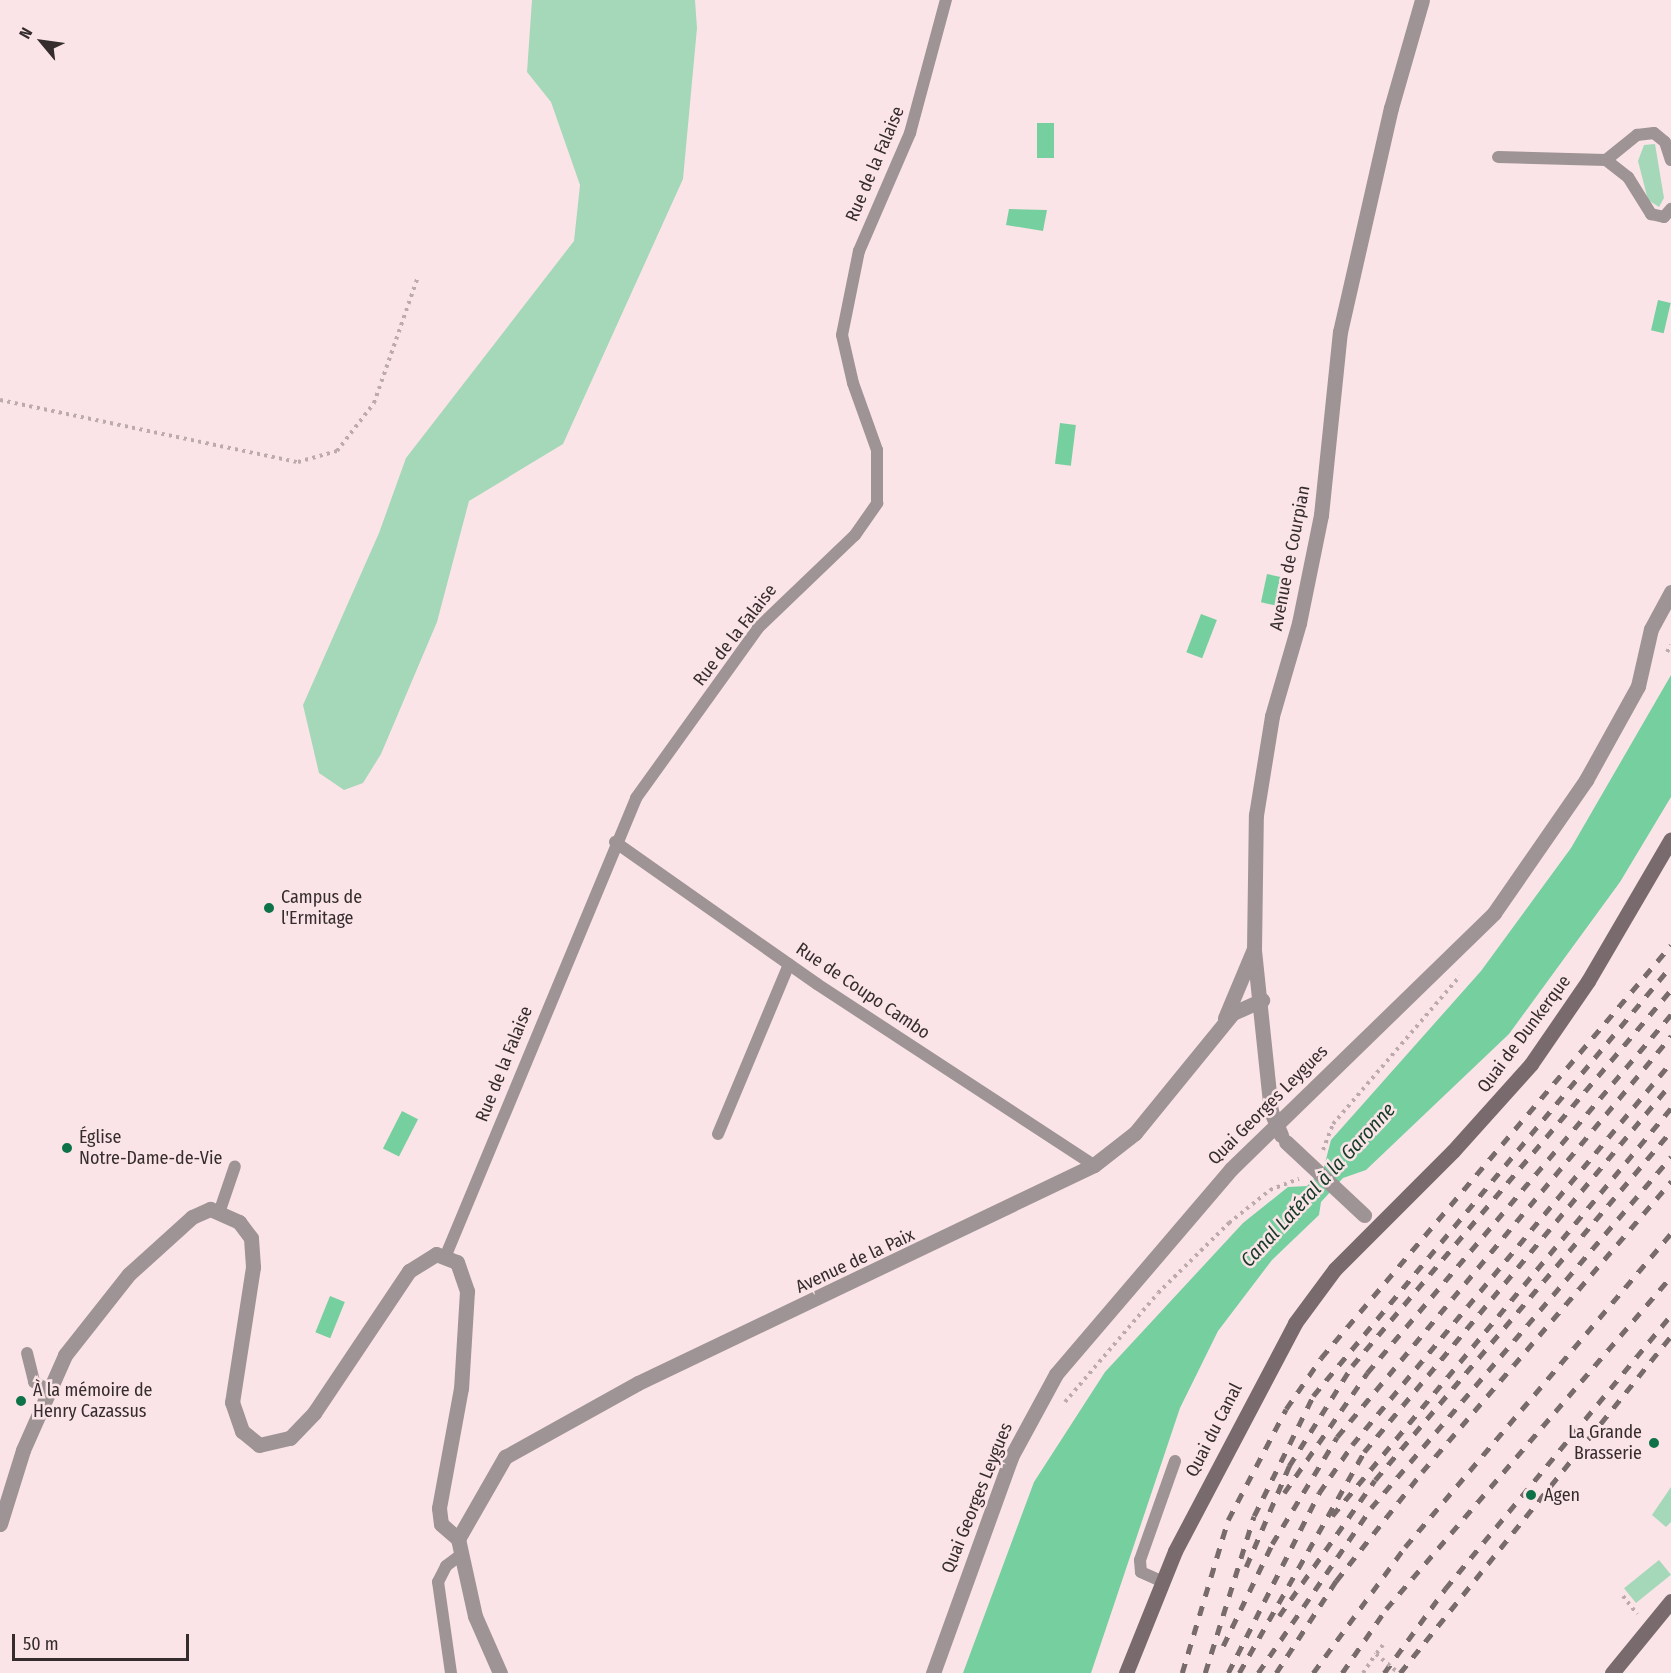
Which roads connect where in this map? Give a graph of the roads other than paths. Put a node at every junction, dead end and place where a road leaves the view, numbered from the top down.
1 (946, 0) edge
2 (1422, 0) edge
3 (1498, 157) dead end
4 (1606, 160) junction
5 (1671, 160) edge
6 (1671, 209) edge
7 (1671, 592) edge
8 (1671, 839) edge
9 (615, 842) junction
10 (1254, 950) junction
11 (789, 964) junction
12 (1262, 1000) junction
13 (1220, 1029) junction
14 (1276, 1127) junction
15 (718, 1134) dead end
16 (1094, 1165) junction
17 (236, 1166) dead end
18 (220, 1210) junction
19 (1375, 1226) junction
20 (446, 1255) junction
21 (27, 1353) dead end
22 (48, 1389) junction
23 (1174, 1461) dead end
24 (0, 1524) edge
25 (458, 1539) junction
26 (458, 1557) junction
27 (1161, 1581) junction
28 (1670, 1604) edge
29 (451, 1673) edge
30 (500, 1673) edge
31 (933, 1673) edge
32 (1126, 1673) edge
33 (1612, 1673) edge

1 - 9 lane, Rue de la Falaise
2 - 10 street, Avenue de Courpian
3 - 4 lane
4 - 5 lane
4 - 6 lane
7 - 14 street, Quai Georges Leygues
8 - 19 street, Quai de Dunkerque
9 - 11 lane, Rue de Coupo Cambo
9 - 20 lane, Rue de la Falaise
10 - 12 street, Avenue de Courpian
10 - 13 street
11 - 15 lane
11 - 16 lane, Rue de Coupo Cambo
12 - 13 street, Avenue de la Paix
12 - 14 street, Avenue de Courpian
13 - 16 street, Avenue de la Paix
14 - 19 street, bridge
14 - 31 street, Quai Georges Leygues
16 - 25 street, Avenue de la Paix
17 - 18 lane
18 - 20 street
18 - 22 street
19 - 27 street, Quai du Canal
20 - 25 street
21 - 22 lane
22 - 24 street
23 - 27 lane
25 - 26 street
26 - 29 lane
26 - 30 street
27 - 32 street, Quai du Canal
28 - 33 street

